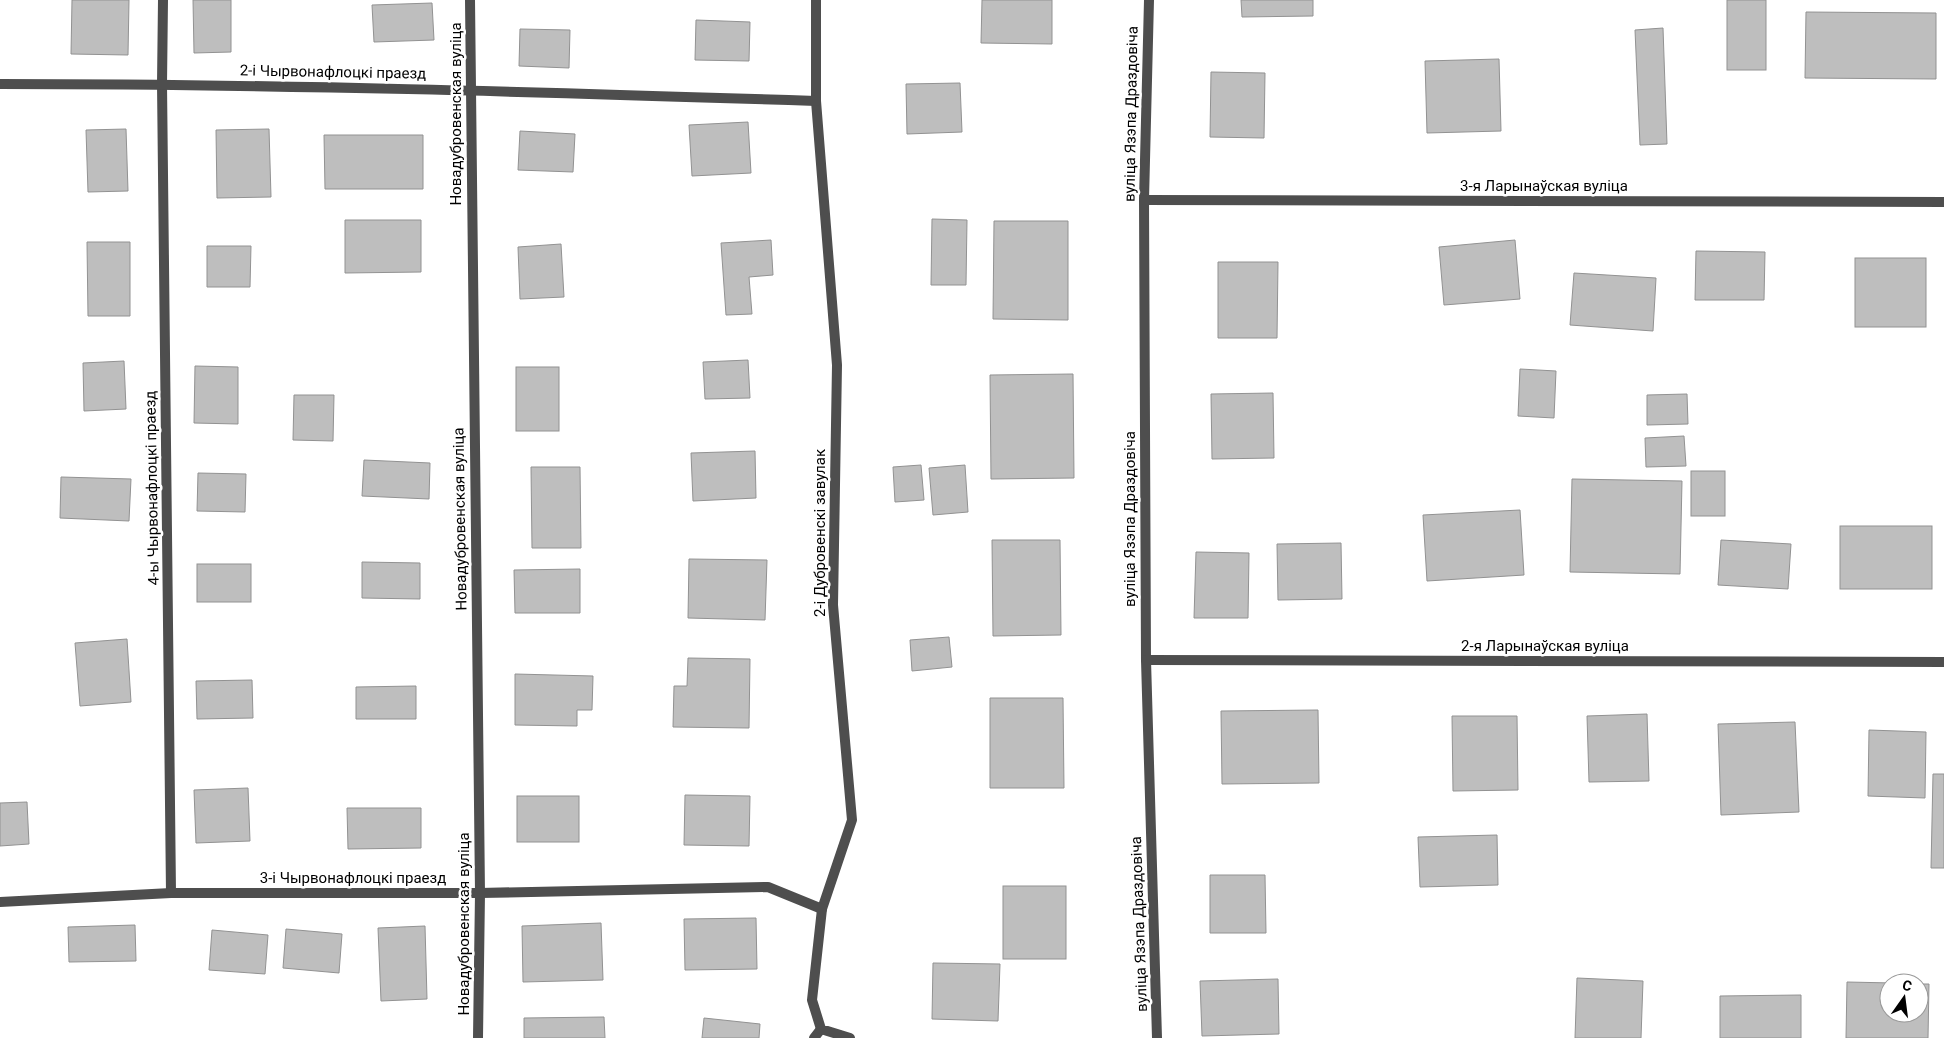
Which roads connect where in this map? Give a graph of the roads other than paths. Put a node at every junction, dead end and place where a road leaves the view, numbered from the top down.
1 (163, 0) edge
2 (470, 0) edge
3 (816, 0) edge
4 (1149, 0) edge
5 (0, 84) edge
6 (162, 84) junction
7 (470, 89) junction
8 (816, 101) junction
9 (1144, 200) junction
10 (1944, 202) edge
11 (1146, 660) junction
12 (1944, 662) edge
13 (171, 893) junction
14 (480, 893) junction
15 (0, 902) edge
16 (822, 909) junction
17 (821, 1029) junction
18 (478, 1038) edge
19 (814, 1038) edge
20 (850, 1038) edge
21 (1157, 1038) edge

1 - 6 street, 4-ы Чырвонафлоцкі праезд
2 - 7 street, Новадубровенская вуліца
3 - 8 street, 2-і Дубровенскі завулак
4 - 9 street, вуліца Язэпа Драздовіча
5 - 6 street, 2-і Чырвонафлоцкі праезд
6 - 7 street, 2-і Чырвонафлоцкі праезд
6 - 13 street, 4-ы Чырвонафлоцкі праезд
7 - 8 street, 2-і Чырвонафлоцкі праезд
7 - 14 street, Новадубровенская вуліца
8 - 16 street, 2-і Дубровенскі завулак
9 - 10 street, 3-я Ларынаўская вуліца
9 - 11 street, вуліца Язэпа Драздовіча
11 - 12 street, 2-я Ларынаўская вуліца
11 - 21 street, вуліца Язэпа Драздовіча
13 - 14 street, 3-і Чырвонафлоцкі праезд
13 - 15 street, 3-і Чырвонафлоцкі праезд
14 - 16 street, 3-і Чырвонафлоцкі праезд
14 - 18 street, Новадубровенская вуліца
16 - 17 street, 2-і Дубровенскі завулак
17 - 19 street
17 - 20 street

